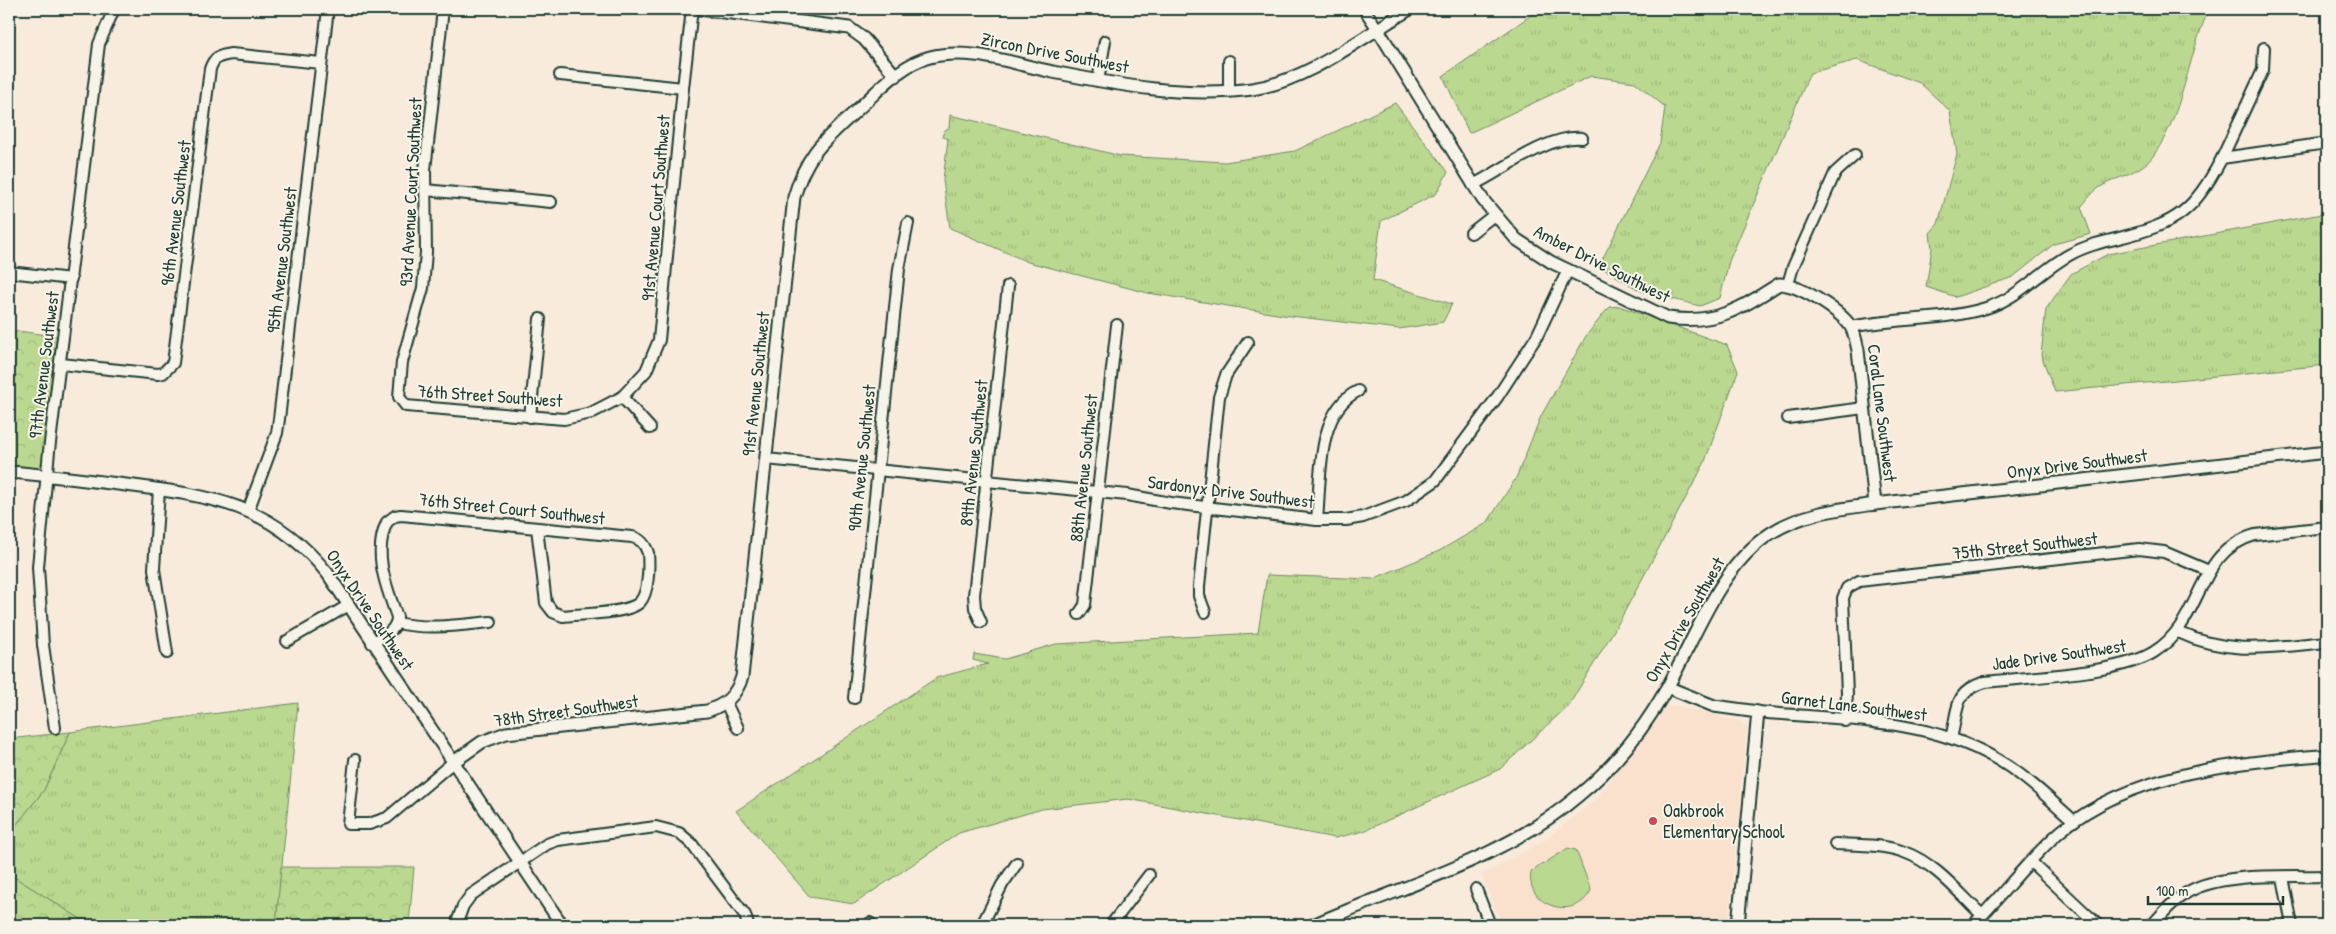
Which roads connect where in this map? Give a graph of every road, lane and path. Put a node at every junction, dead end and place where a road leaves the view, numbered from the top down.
1 (114, 9) edge
2 (328, 9) edge
3 (443, 9) edge
4 (692, 9) edge
5 (700, 9) edge
6 (1364, 9) edge
7 (1410, 9) edge
8 (1377, 28) junction
9 (1105, 41) dead end
10 (2264, 48) dead end
11 (1229, 61) dead end
12 (321, 62) junction
13 (560, 74) dead end
14 (896, 76) junction
15 (1098, 81) junction
16 (683, 88) junction
17 (1229, 91) junction
18 (1582, 138) dead end
19 (2327, 143) edge
20 (1855, 155) dead end
21 (2222, 158) junction
22 (1473, 185) junction
23 (425, 190) junction
24 (551, 202) dead end
25 (1494, 215) junction
26 (908, 223) dead end
27 (1471, 234) dead end
28 (1568, 270) junction
29 (9, 272) edge
30 (71, 279) junction
31 (1788, 284) junction
32 (1008, 286) dead end
33 (540, 319) dead end
34 (1117, 325) dead end
35 (1850, 327) junction
36 (1248, 342) dead end
37 (61, 364) junction
38 (1358, 391) dead end
39 (622, 397) junction
40 (402, 403) joint
41 (1864, 408) junction
42 (530, 417) junction
43 (1788, 418) dead end
44 (650, 428) dead end
45 (2327, 452) edge
46 (766, 459) junction
47 (877, 470) junction
48 (9, 472) edge
49 (48, 476) junction
50 (987, 482) junction
51 (160, 490) junction
52 (1097, 493) junction
53 (1875, 504) junction
54 (1207, 508) junction
55 (248, 511) junction
56 (1317, 520) junction
57 (2327, 527) edge
58 (537, 528) junction
59 (2209, 571) junction
60 (349, 605) junction
61 (1205, 612) dead end
62 (1079, 614) dead end
63 (491, 622) dead end
64 (981, 622) dead end
65 (397, 623) junction
66 (2178, 632) junction
67 (287, 641) dead end
68 (2327, 642) edge
69 (372, 643) junction
70 (167, 653) dead end
71 (1667, 687) junction
72 (854, 698) dead end
73 (726, 703) junction
74 (1758, 712) junction
75 (1845, 721) junction
76 (55, 728) dead end
77 (738, 728) dead end
78 (1952, 738) junction
79 (2327, 755) edge
80 (355, 760) dead end
81 (452, 763) junction
82 (2074, 821) junction
83 (1835, 844) dead end
84 (520, 862) junction
85 (2031, 862) junction
86 (1017, 863) dead end
87 (1149, 875) dead end
88 (2327, 876) edge
89 (2283, 877) junction
90 (1476, 889) dead end
91 (1982, 915) junction
92 (1331, 922) edge
93 (456, 925) edge
94 (562, 925) edge
95 (748, 925) edge
96 (982, 925) edge
97 (1111, 925) edge
98 (1313, 925) edge
99 (1490, 925) edge
100 (1738, 925) edge
101 (1973, 925) edge
102 (2098, 925) edge
103 (2152, 925) edge
104 (2292, 925) edge

1 - 30 street, 97th Avenue Southwest
2 - 12 street, 95th Avenue Southwest
3 - 23 street, 93rd Avenue Court Southwest
4 - 16 street, 91st Avenue Court Southwest
5 - 14 street
6 - 8 street, Amber Drive Southwest
7 - 8 street, Zircon Drive Southwest
8 - 17 street, Zircon Drive Southwest
8 - 22 street, Amber Drive Southwest
9 - 15 street
10 - 21 street
11 - 17 street
12 - 37 street, 96th Avenue Southwest
12 - 55 street, 95th Avenue Southwest
13 - 16 street
14 - 15 street, Zircon Drive Southwest
14 - 46 street, 91st Avenue Southwest
15 - 17 street, Zircon Drive Southwest
16 - 39 street, 91st Avenue Court Southwest
18 - 22 street
19 - 21 street
20 - 31 street
21 - 35 street
22 - 25 street, Amber Drive Southwest
23 - 24 street
23 - 40 street, 93rd Avenue Court Southwest
25 - 27 street
25 - 28 street, Amber Drive Southwest
26 - 47 street, 90th Avenue Southwest
28 - 31 street, Amber Drive Southwest
28 - 56 street, Sardonyx Drive Southwest
29 - 30 street
30 - 37 street, 97th Avenue Southwest
31 - 35 street
32 - 50 street, 89th Avenue Southwest
33 - 42 street
34 - 52 street, 88th Avenue Southwest
35 - 41 street, Coral Lane Southwest
36 - 54 street
37 - 49 street, 97th Avenue Southwest
38 - 56 street
39 - 42 street, 76th Street Southwest
39 - 44 street
40 - 42 street, 76th Street Southwest
41 - 43 street
41 - 53 street, Coral Lane Southwest
45 - 53 street, Onyx Drive Southwest
46 - 47 street, Sardonyx Drive Southwest
46 - 73 street, 91st Avenue Southwest
47 - 50 street, Sardonyx Drive Southwest
47 - 72 street, 90th Avenue Southwest
48 - 49 street, Onyx Drive Southwest
49 - 51 street, Onyx Drive Southwest
49 - 76 street, 97th Avenue Southwest
50 - 52 street, Sardonyx Drive Southwest
50 - 64 street, 89th Avenue Southwest
51 - 55 street, Onyx Drive Southwest
51 - 70 street
52 - 54 street, Sardonyx Drive Southwest
52 - 62 street, 88th Avenue Southwest
53 - 71 street, Onyx Drive Southwest
54 - 56 street, Sardonyx Drive Southwest
54 - 61 street
55 - 60 street, Onyx Drive Southwest
57 - 59 street, Jade Drive Southwest
58 - 58 street, 76th Street Court Southwest
58 - 65 street, 76th Street Court Southwest
59 - 66 street, Jade Drive Southwest
59 - 75 street, 75th Street Southwest
60 - 67 street
60 - 69 street, Onyx Drive Southwest
63 - 65 street
65 - 69 street
66 - 68 street
66 - 78 street, Jade Drive Southwest
69 - 81 street, Onyx Drive Southwest
71 - 74 street, Garnet Lane Southwest
71 - 92 street, Onyx Drive Southwest
73 - 77 street
73 - 81 street, 78th Street Southwest
74 - 75 street, Garnet Lane Southwest
74 - 100 street
75 - 78 street, Garnet Lane Southwest
78 - 82 street, Garnet Lane Southwest
79 - 82 street
80 - 81 street, 78th Street Southwest
81 - 84 street, Onyx Drive Southwest
82 - 85 street
83 - 91 street
84 - 93 street
84 - 94 street, Onyx Drive Southwest
84 - 95 street
85 - 91 street
85 - 102 street
86 - 96 street
87 - 97 street
88 - 89 street
89 - 103 street
89 - 104 street
90 - 99 street
91 - 101 street
92 - 98 street, Onyx Drive Southwest

